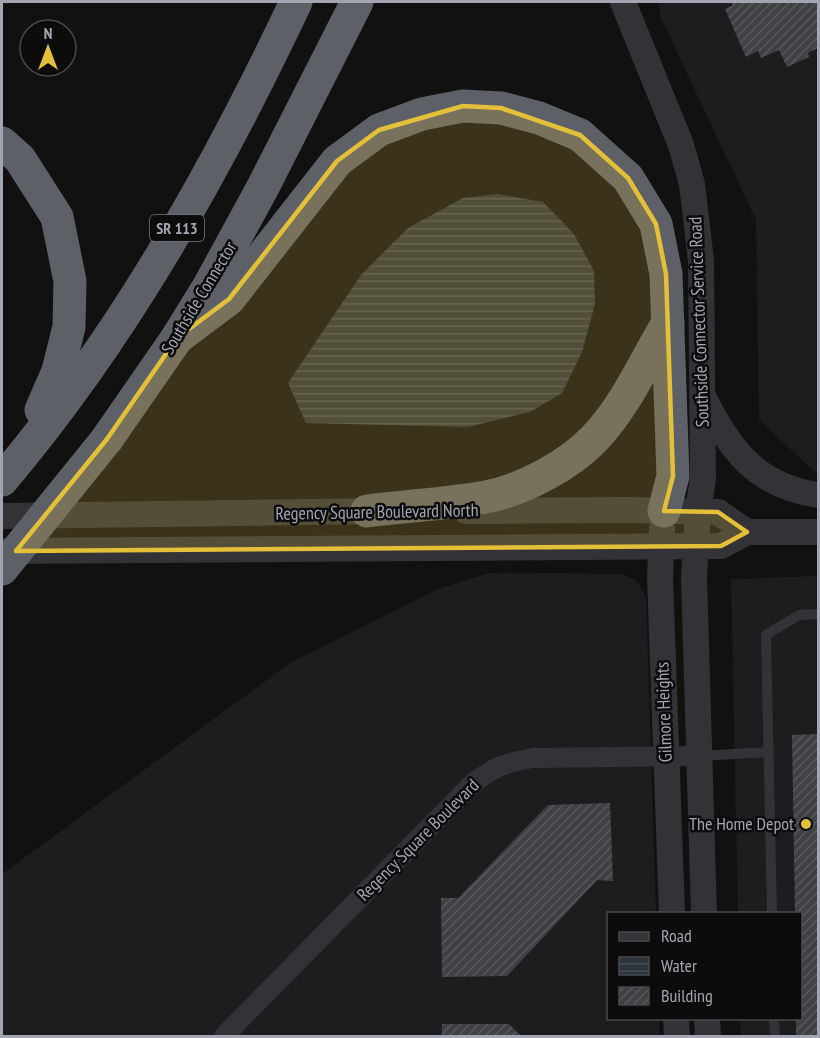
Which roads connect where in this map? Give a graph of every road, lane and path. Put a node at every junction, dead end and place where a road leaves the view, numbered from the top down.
1 (296, 2) edge
2 (357, 2) edge
3 (623, 2) edge
4 (2, 143) edge
5 (668, 323) junction
6 (177, 338) junction
7 (702, 394) junction
8 (32, 442) junction
9 (2, 480) edge
10 (819, 495) edge
11 (367, 511) junction
12 (664, 511) junction
13 (698, 511) junction
14 (2, 516) edge
15 (747, 532) junction
16 (819, 532) edge
17 (660, 546) junction
18 (696, 546) junction
19 (2, 551) edge
20 (2, 569) edge
21 (819, 614) edge
22 (768, 752) junction
23 (666, 756) junction
24 (699, 756) junction
25 (672, 912) edge
26 (704, 912) edge
27 (772, 912) edge
28 (676, 1020) edge
29 (707, 1020) edge
30 (774, 1020) edge
31 (224, 1036) edge
32 (676, 1036) edge
33 (708, 1036) edge
34 (775, 1036) edge

1 - 8 highway, SR 113
2 - 6 highway, Southside Connector / SR 113
3 - 7 street, Southside Connector Service Road
4 - 8 highway
5 - 6 highway
5 - 11 highway
5 - 12 highway
6 - 20 highway, Southside Connector / SR 113, bridge
7 - 10 street
7 - 13 street, Southside Connector Service Road
8 - 9 highway, SR 113
11 - 12 street, Regency Square Boulevard North
11 - 14 street, Regency Square Boulevard North
12 - 13 street, Regency Square Boulevard North
12 - 17 street, Gilmore Heights
13 - 15 street, Regency Square Boulevard North
13 - 18 street, Gilmore Heights
15 - 16 street, Regency Square Boulevard North
15 - 18 street, Regency Square Boulevard North
17 - 18 street, Regency Square Boulevard North
17 - 19 street, Regency Square Boulevard North
17 - 23 street, Gilmore Heights
18 - 24 street, Gilmore Heights
21 - 22 lane
22 - 24 lane
22 - 27 lane
23 - 24 street, Regency Square Boulevard
23 - 25 street, Gilmore Heights
23 - 31 street, Regency Square Boulevard
24 - 26 street, Gilmore Heights
28 - 32 street
29 - 33 street
30 - 34 lane

